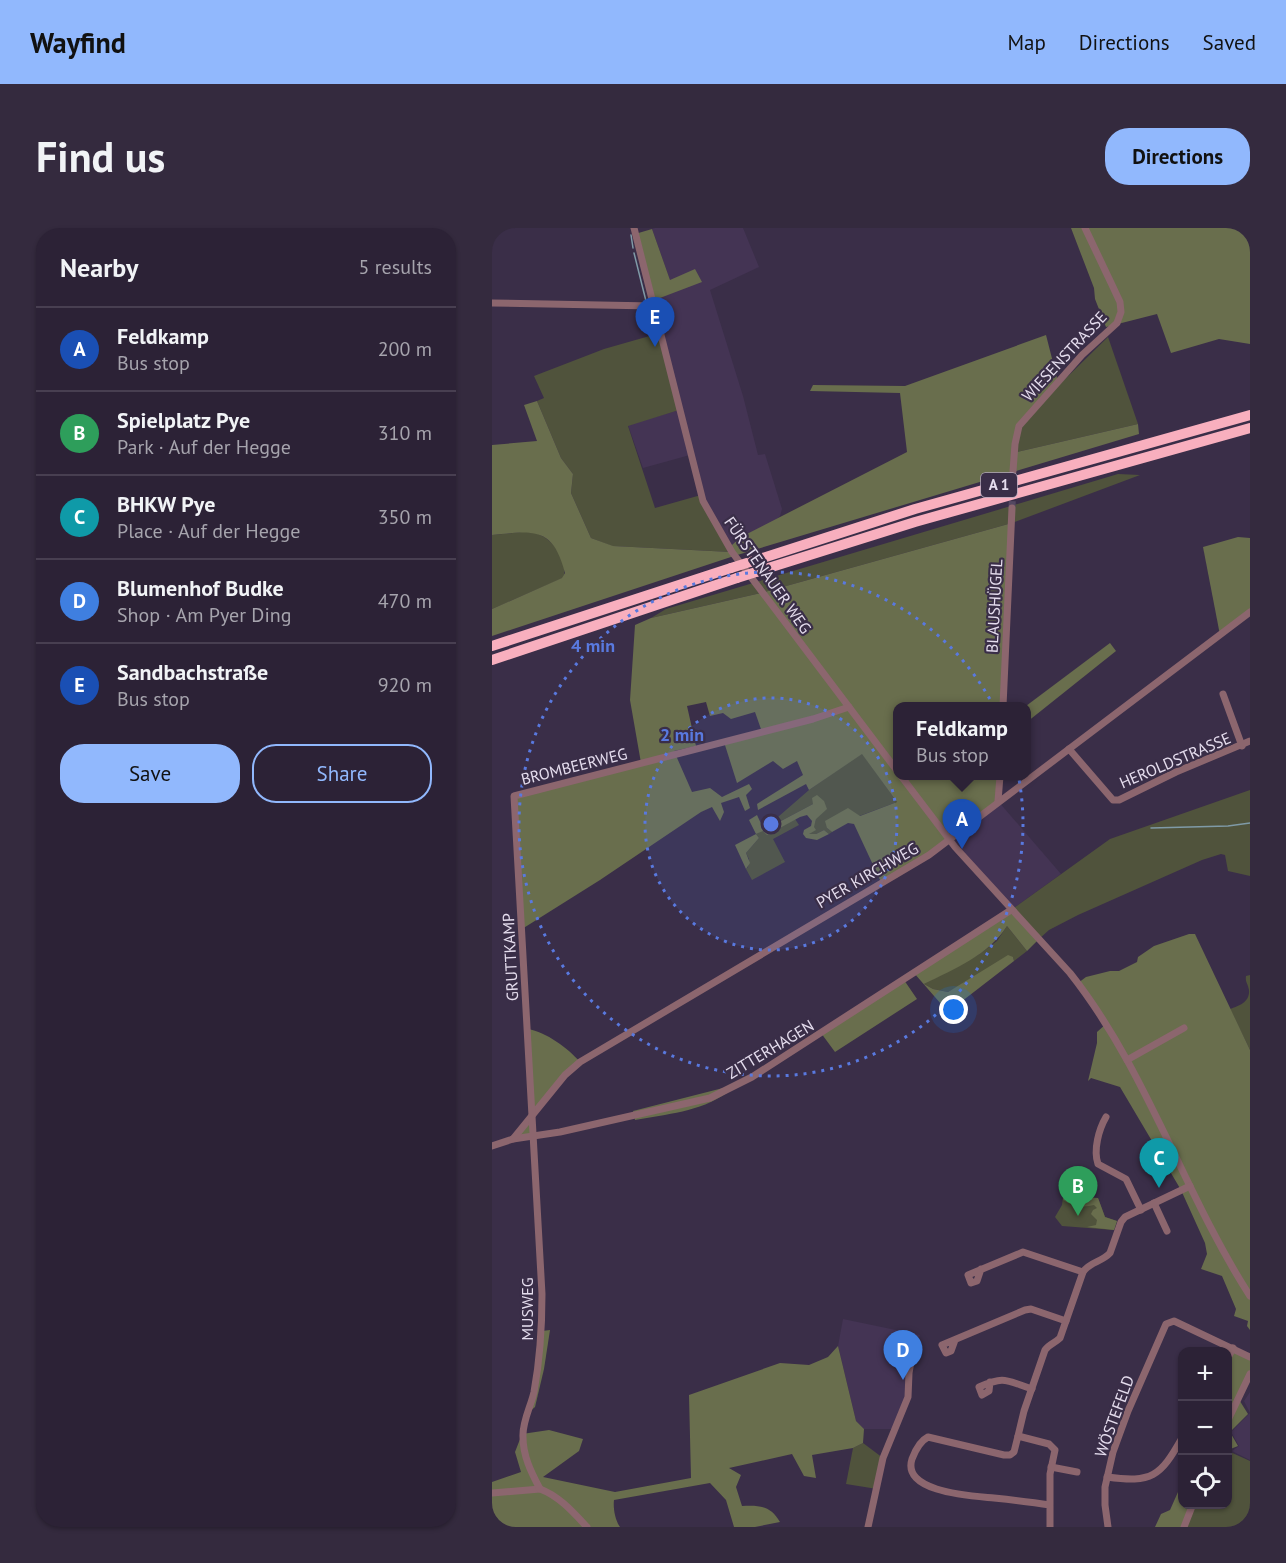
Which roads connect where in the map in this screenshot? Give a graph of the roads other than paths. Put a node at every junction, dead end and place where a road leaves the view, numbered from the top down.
1 (634, 228) edge
2 (1084, 228) edge
3 (492, 303) edge
4 (653, 306) junction
5 (1250, 415) edge
6 (1250, 428) edge
7 (1013, 471) tunnel mouth
8 (1012, 508) tunnel mouth
9 (1250, 612) edge
10 (492, 646) edge
11 (492, 660) edge
12 (1223, 694) dead end
13 (1003, 702) edge
14 (849, 707) junction
15 (1250, 741) edge
16 (1242, 746) junction
17 (1069, 749) junction
18 (893, 767) edge
19 (1031, 777) edge
20 (903, 780) edge
21 (1000, 780) edge
22 (1027, 780) edge
23 (514, 796) joint
24 (998, 801) junction
25 (949, 840) junction
26 (1011, 910) junction
27 (1184, 1028) dead end
28 (1127, 1060) junction
29 (532, 1116) junction
30 (1106, 1117) dead end
31 (533, 1136) junction
32 (513, 1139) junction
33 (492, 1146) edge
34 (1190, 1186) junction
35 (1154, 1203) junction
36 (1140, 1210) junction
37 (1167, 1231) dead end
38 (981, 1269) dead end
39 (1083, 1272) junction
40 (1250, 1296) edge
41 (1066, 1321) junction
42 (955, 1340) dead end
43 (1233, 1348) joint
44 (912, 1356) dead end
45 (1250, 1357) edge
46 (1250, 1374) edge
47 (990, 1382) dead end
48 (1032, 1389) junction
49 (1232, 1410) edge
50 (1018, 1436) junction
51 (1178, 1445) edge
52 (1051, 1467) junction
53 (1077, 1472) dead end
54 (1107, 1477) junction
55 (540, 1489) junction
56 (492, 1493) edge
57 (1050, 1504) junction
58 (1191, 1509) edge
59 (587, 1527) edge
60 (868, 1527) edge
61 (1050, 1527) edge
62 (1108, 1527) edge
63 (1184, 1527) edge

1 - 4 street, FÜRSTENAUER WEG
2 - 7 street, WIESENSTRASSE
3 - 4 street
4 - 14 street, FÜRSTENAUER WEG
5 - 10 highway, A 1, bridge
6 - 11 highway, A 1, bridge
8 - 13 street, BLAUSHÜGEL
9 - 17 street, PYER KIRCHWEG
12 - 16 street, HEROLDSTRASSE
14 - 18 street, FÜRSTENAUER WEG
14 - 23 street, BROMBEERWEG
15 - 16 street, HEROLDSTRASSE
16 - 17 street, HEROLDSTRASSE
17 - 19 street, PYER KIRCHWEG
20 - 25 street
21 - 24 street
22 - 24 street, PYER KIRCHWEG
23 - 29 street, GRUTTKAMP
24 - 25 street, PYER KIRCHWEG
25 - 26 street
25 - 29 street, PYER KIRCHWEG
26 - 28 street
26 - 31 street, ZITTERHAGEN
27 - 28 street
28 - 34 street
29 - 31 street, MUSWEG
29 - 32 street, PYER KIRCHWEG
30 - 36 street
31 - 32 street, ZITTERHAGEN
31 - 55 street, MUSWEG
32 - 33 street
34 - 35 street
34 - 40 street
35 - 36 street
35 - 37 street
36 - 39 street
38 - 39 street
39 - 41 street
41 - 42 street
41 - 48 street
43 - 45 street
43 - 54 street, WÖSTEFELD
44 - 60 street
46 - 49 street
47 - 48 street
48 - 50 street
50 - 52 street
50 - 57 street
51 - 54 street
52 - 53 street
52 - 57 street
54 - 62 street, WÖSTEFELD
55 - 56 street
55 - 59 street
57 - 61 street
58 - 63 street

